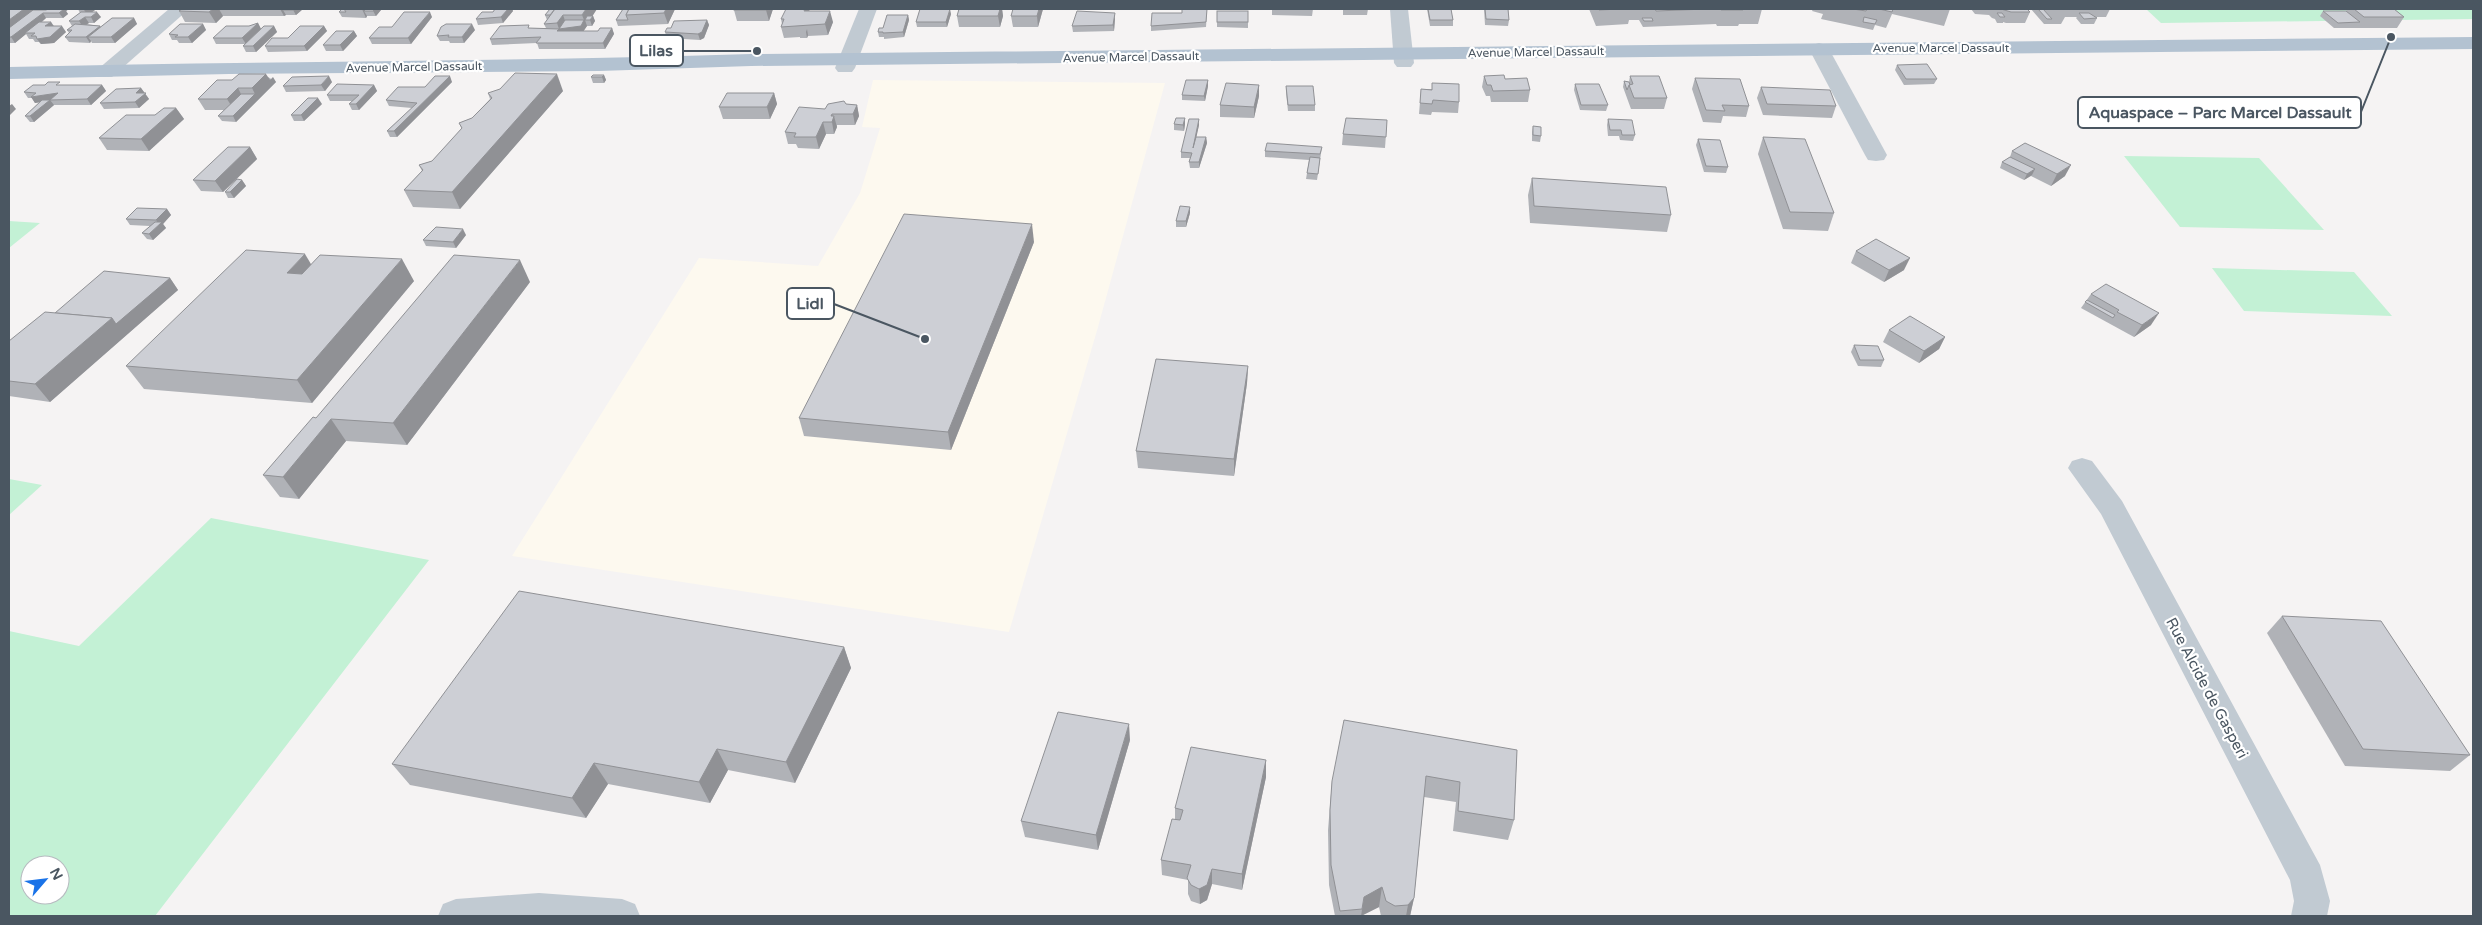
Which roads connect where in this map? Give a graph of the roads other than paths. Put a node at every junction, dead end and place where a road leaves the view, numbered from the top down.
1 (180, 9) edge
2 (868, 9) edge
3 (1399, 9) edge
4 (2473, 43) edge
5 (1822, 54) junction
6 (2473, 54) edge
7 (1404, 58) junction
8 (846, 64) junction
9 (9, 65) edge
10 (110, 68) junction
11 (9, 73) edge
12 (1876, 155) dead end
13 (2082, 468) dead end
14 (456, 916) edge
15 (622, 916) edge
16 (2309, 916) edge

1 - 10 street
2 - 8 street
3 - 7 street
4 - 5 main road, Avenue Marcel Dassault
5 - 6 main road, Avenue Marcel Dassault
5 - 7 main road, Avenue Marcel Dassault
5 - 12 street
7 - 8 main road, Avenue Marcel Dassault
8 - 10 main road, Avenue Marcel Dassault
9 - 10 main road, Avenue Marcel Dassault
10 - 11 main road, Avenue Marcel Dassault
13 - 16 street, Rue Alcide de Gasperi
14 - 15 street

